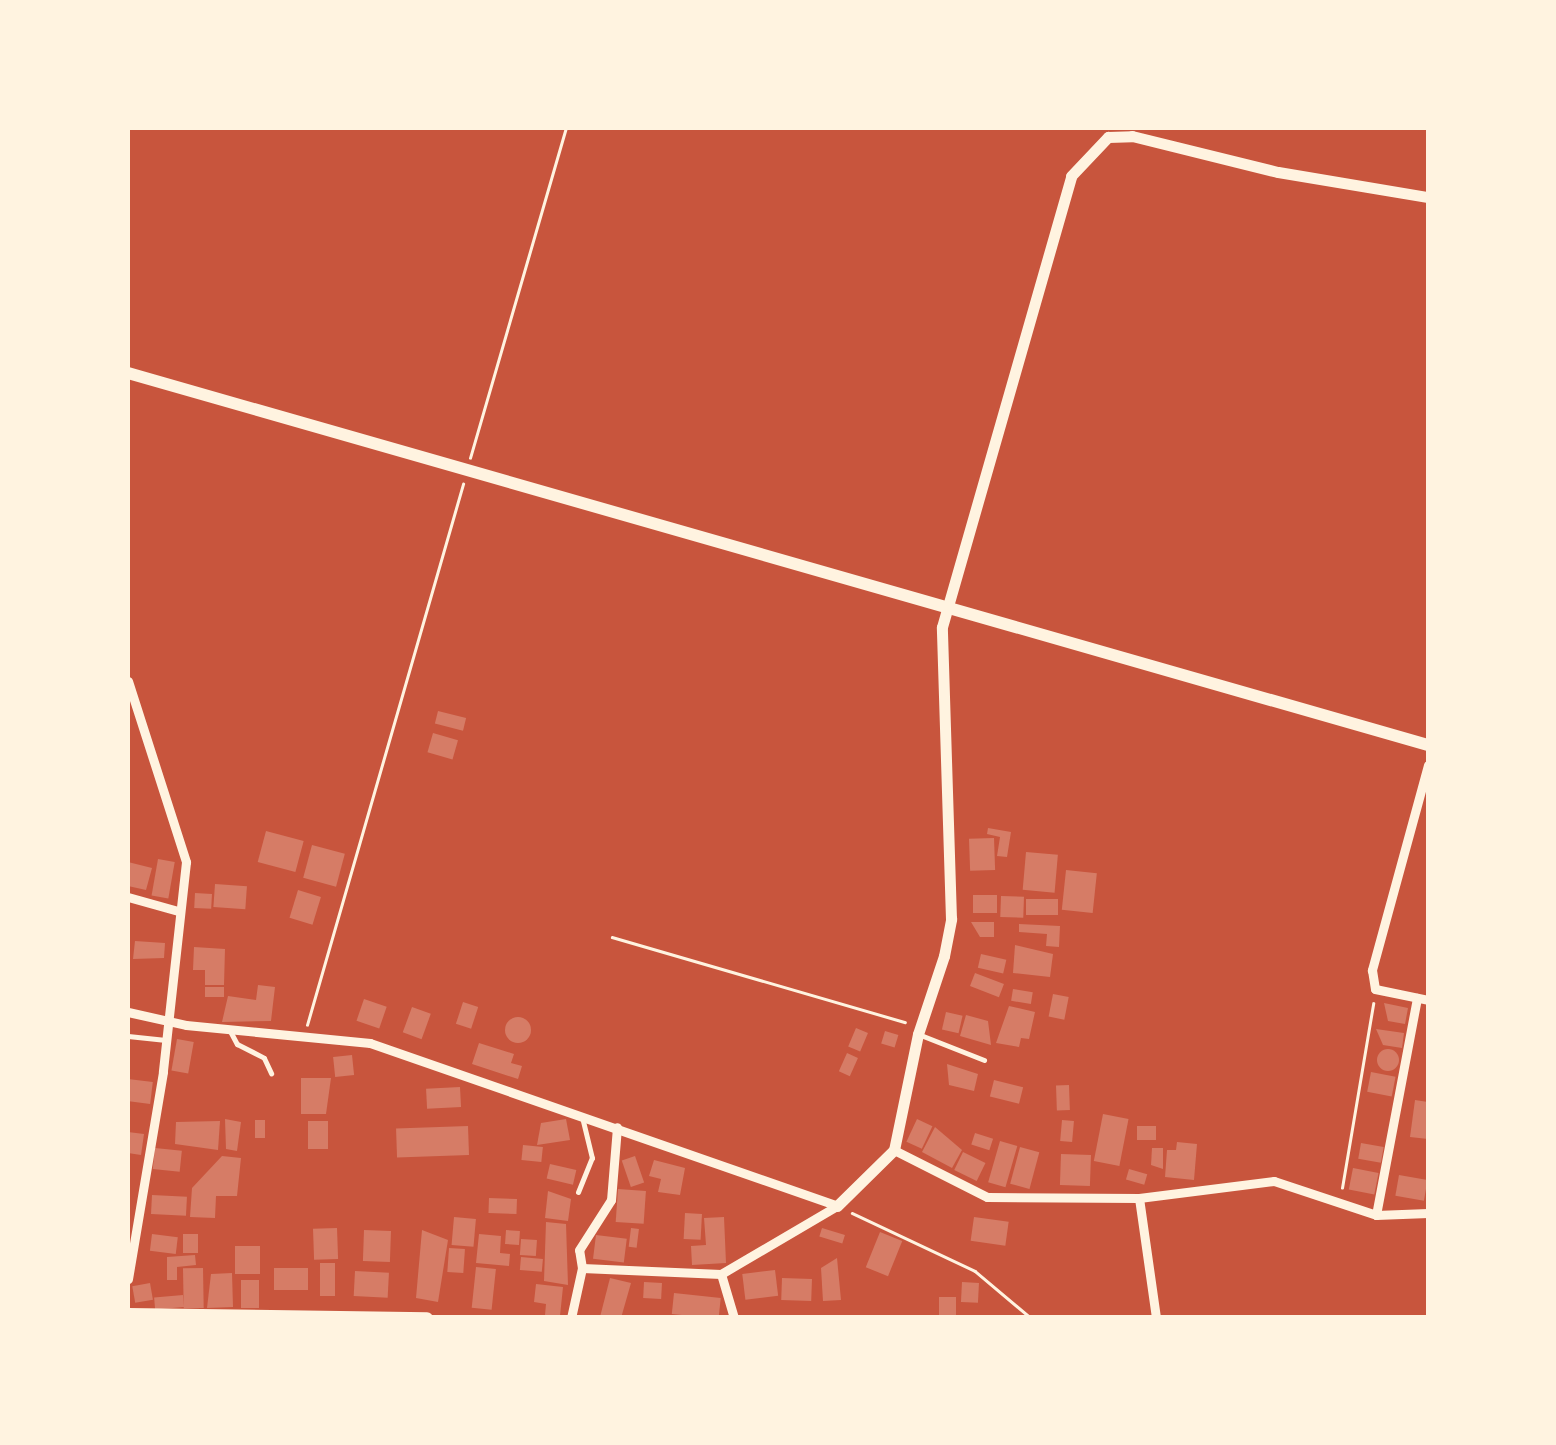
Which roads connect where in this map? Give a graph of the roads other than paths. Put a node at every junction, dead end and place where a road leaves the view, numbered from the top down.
1 (1106, 132) edge
2 (1428, 197) edge
3 (128, 373) edge
4 (947, 607) junction
5 (128, 681) edge
6 (1428, 746) edge
7 (1428, 765) edge
8 (128, 897) edge
9 (178, 911) junction
10 (1423, 999) edge
11 (128, 1012) edge
12 (167, 1018) junction
13 (228, 1029) junction
14 (919, 1030) junction
15 (128, 1036) edge
16 (166, 1040) junction
17 (984, 1060) dead end
18 (271, 1073) dead end
19 (581, 1114) junction
20 (617, 1127) junction
21 (894, 1150) junction
22 (578, 1192) dead end
23 (1139, 1198) junction
24 (837, 1206) junction
25 (1428, 1214) edge
26 (1376, 1215) junction
27 (582, 1268) junction
28 (720, 1274) junction
29 (128, 1279) edge
30 (128, 1314) edge
31 (240, 1316) edge
32 (303, 1317) edge
33 (427, 1318) edge
34 (571, 1318) edge
35 (734, 1318) edge
36 (1156, 1318) edge

1 - 2 street
1 - 4 street
3 - 4 main road
4 - 6 main road
4 - 14 street
5 - 9 street
7 - 10 street
8 - 9 street
9 - 12 street
10 - 26 street
11 - 12 street
12 - 13 street
12 - 16 street
13 - 18 lane
13 - 19 street
14 - 17 lane
14 - 21 street
15 - 16 lane
16 - 29 street
19 - 20 street
19 - 22 lane
20 - 24 street
20 - 27 street
21 - 23 street
21 - 24 street
23 - 26 street
23 - 36 street
24 - 28 street
25 - 26 street
27 - 28 street
27 - 34 street
28 - 35 street
30 - 31 main road
31 - 32 main road
32 - 33 main road

